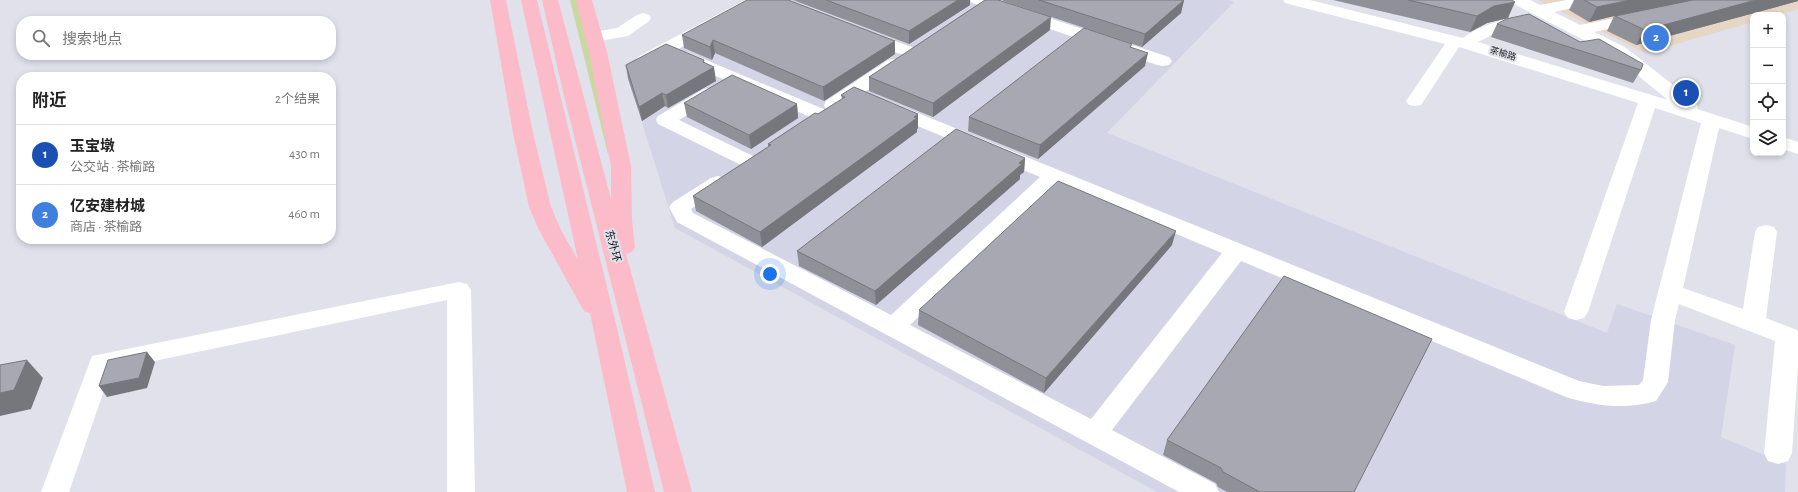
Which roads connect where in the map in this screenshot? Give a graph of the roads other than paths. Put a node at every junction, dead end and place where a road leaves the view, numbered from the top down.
1 (498, 0) edge
2 (529, 0) edge
3 (550, 0) edge
4 (584, 0) edge
5 (758, 0) edge
6 (1291, 0) edge
7 (1518, 0) edge
8 (1591, 0) edge
9 (985, 1) edge
10 (1543, 13) junction
11 (1655, 14) edge
12 (967, 15) edge
13 (643, 18) dead end
14 (1578, 30) junction
15 (854, 31) edge
16 (594, 37) junction
17 (1461, 42) junction
18 (666, 48) junction
19 (1163, 61) dead end
20 (629, 68) edge
21 (736, 78) junction
22 (852, 92) junction
23 (1648, 100) junction
24 (1415, 101) dead end
25 (819, 114) junction
26 (1711, 120) junction
27 (800, 127) edge
28 (1750, 132) edge
29 (1786, 144) edge
30 (1798, 148) edge
31 (1054, 175) junction
32 (1766, 232) dead end
33 (1237, 250) junction
34 (1670, 292) junction
35 (1576, 312) dead end
36 (632, 322) junction
37 (1753, 322) junction
38 (892, 327) junction
39 (605, 328) junction
40 (1094, 434) junction
41 (1778, 453) dead end
42 (55, 492) edge
43 (462, 492) edge
44 (641, 492) edge
45 (678, 492) edge
46 (1205, 492) edge

1 - 39 main road
2 - 39 main road
3 - 36 main road, 东外环
4 - 16 main road
5 - 18 street
6 - 17 street, 茶榆路
7 - 10 street, 茶榆路
8 - 10 street
9 - 12 street
9 - 19 street
10 - 14 street, 茶榆路
10 - 17 street
11 - 14 street
13 - 16 street
14 - 26 street, 茶榆路
15 - 22 street
16 - 36 main road
17 - 23 street, 茶榆路
17 - 24 street
18 - 20 street
18 - 21 street
21 - 25 street
21 - 38 street
22 - 25 street
22 - 31 street
23 - 26 street, 茶榆路
23 - 35 street
25 - 27 street
26 - 28 street, 茶榆路
26 - 34 street
29 - 30 street
31 - 33 street
31 - 38 street
32 - 37 street
33 - 34 street
33 - 40 street
34 - 37 street
36 - 45 main road, 东外环
37 - 41 street
38 - 40 street
39 - 44 main road
40 - 46 street
42 - 43 street

